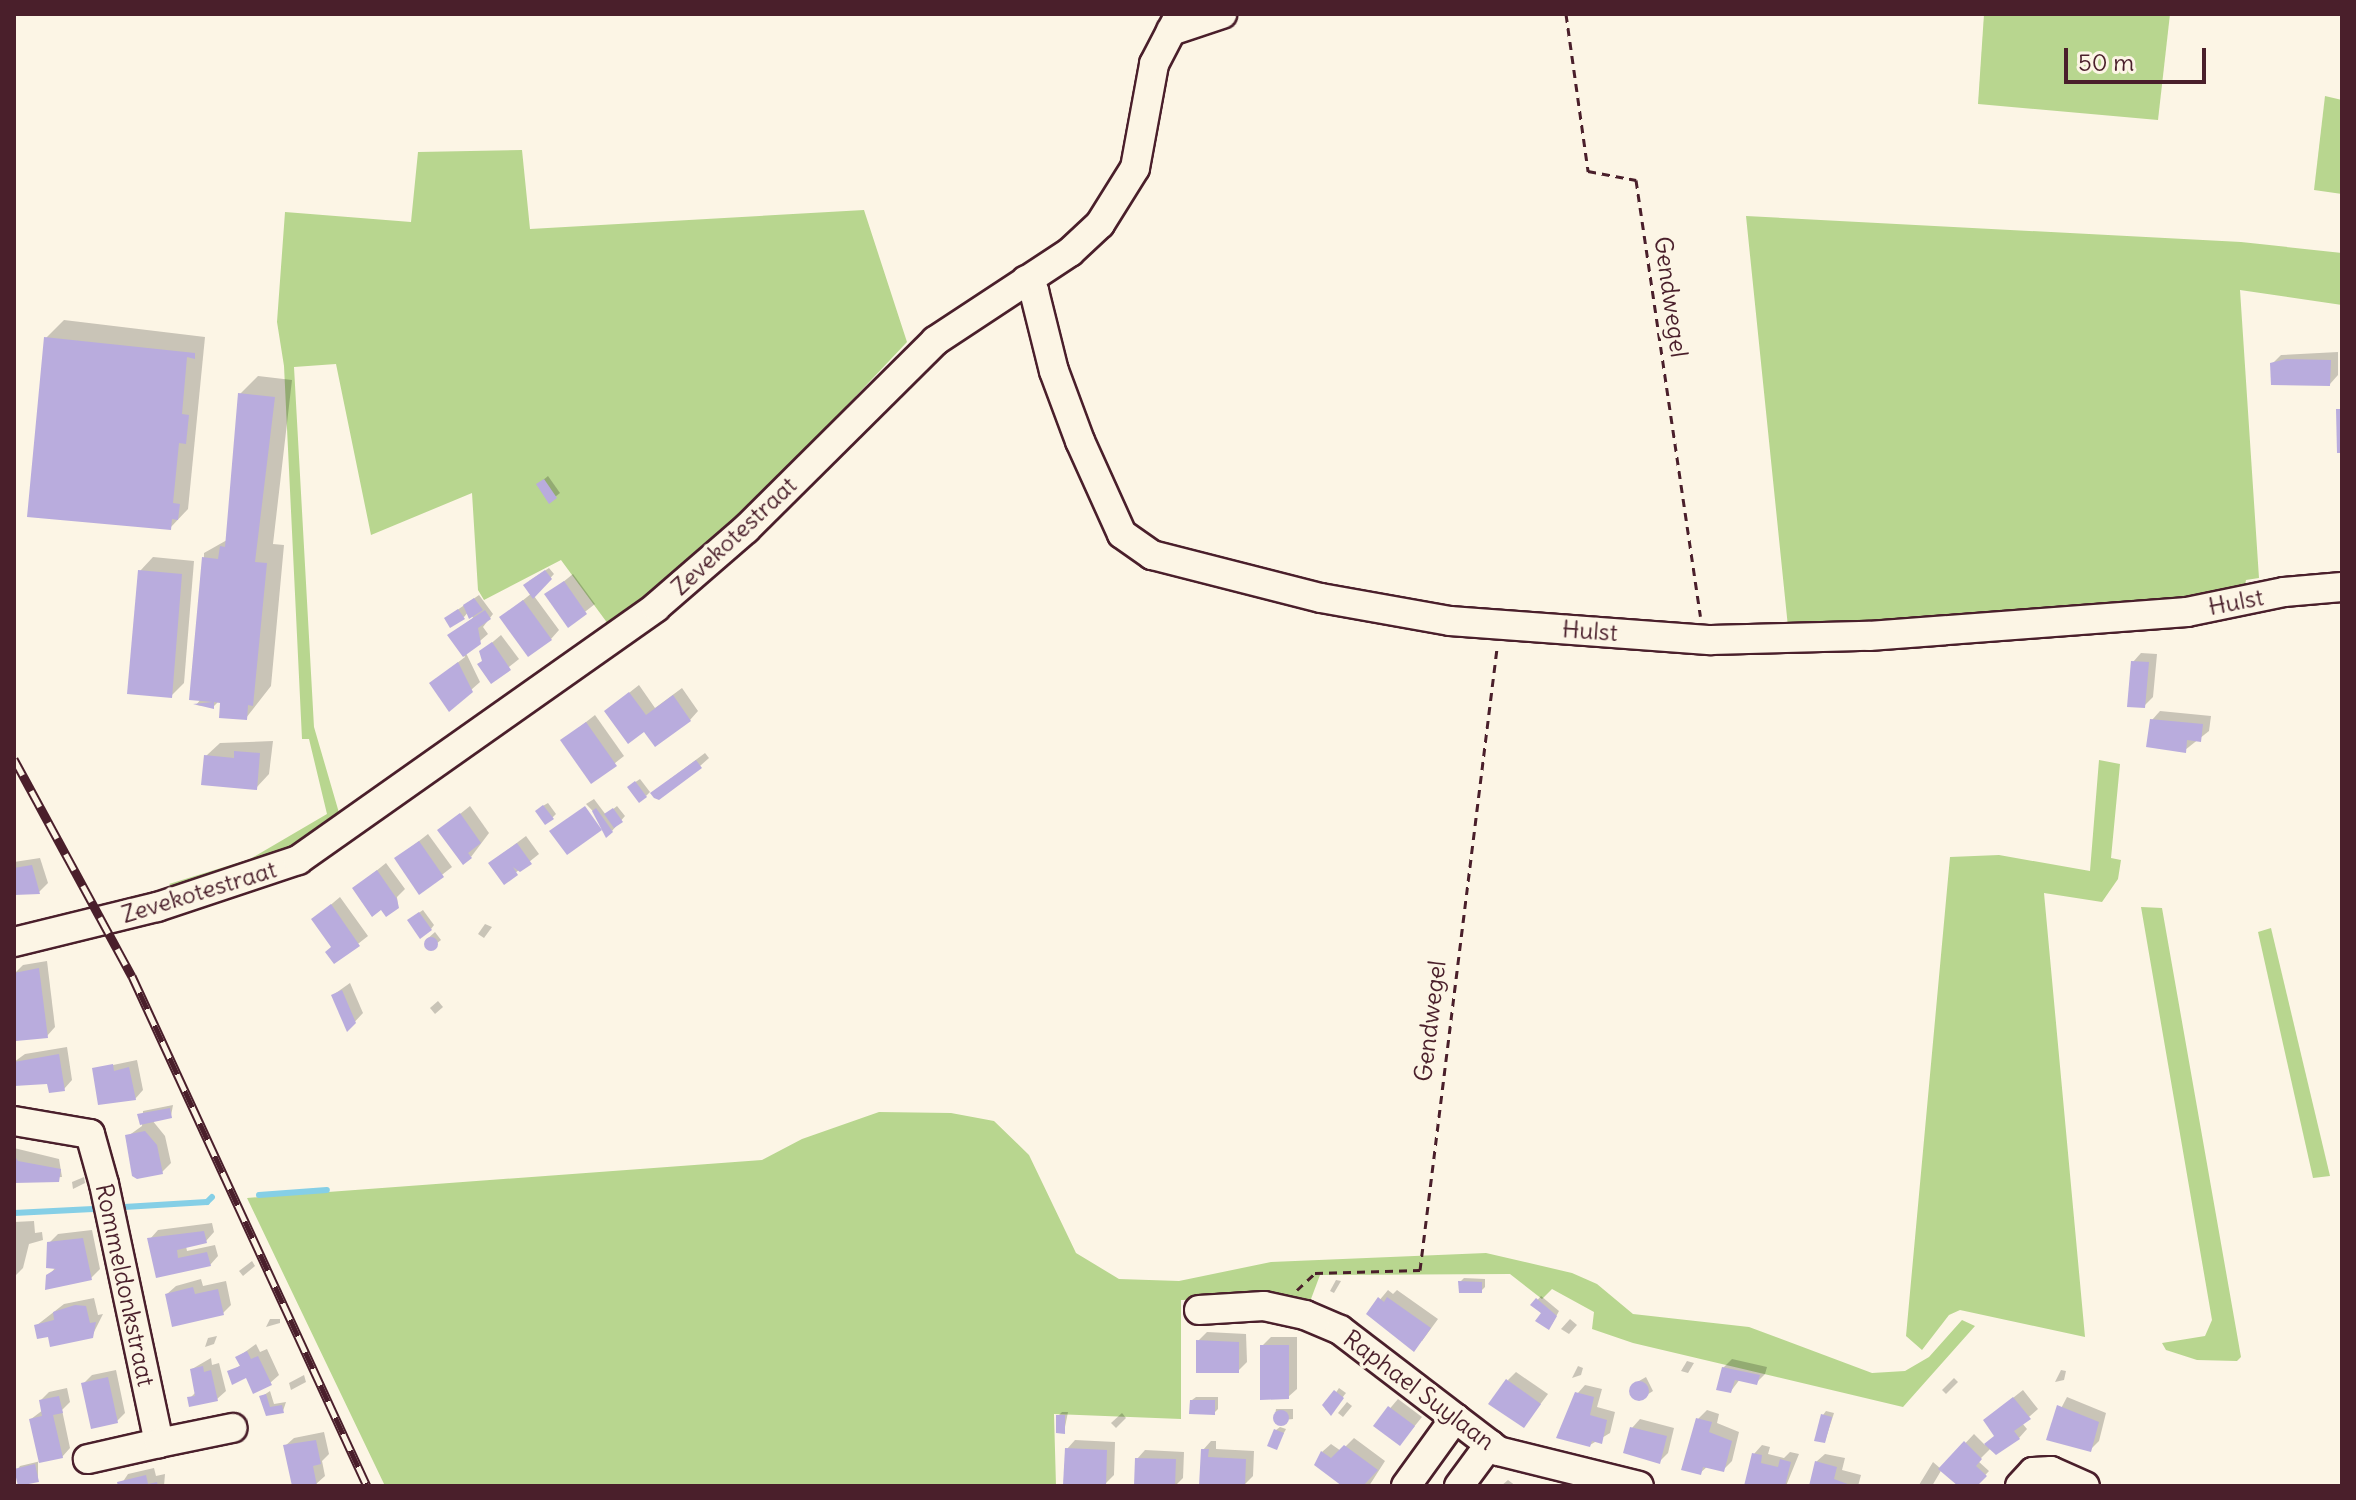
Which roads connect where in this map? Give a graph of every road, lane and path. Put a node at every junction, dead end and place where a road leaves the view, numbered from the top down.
1 (1222, 14) edge
2 (1566, 14) edge
3 (1172, 20) edge
4 (1026, 280) junction
5 (2342, 587) edge
6 (1701, 624) dead end
7 (1500, 625) junction
8 (14, 942) edge
9 (14, 1121) edge
10 (1199, 1310) dead end
11 (1285, 1311) junction
12 (1455, 1418) junction
13 (232, 1428) dead end
14 (159, 1443) junction
15 (1490, 1444) junction
16 (88, 1459) dead end
17 (1406, 1486) edge
18 (1459, 1486) edge
19 (1639, 1486) edge
20 (2020, 1486) edge
21 (2085, 1486) edge

1 - 3 street, Zevekotestraat
2 - 6 path, Gendwegel
3 - 4 street, Zevekotestraat
4 - 7 street, Hulst
4 - 8 street, Zevekotestraat
5 - 7 street, Hulst
7 - 11 path, Gendwegel
9 - 14 street, Rommeldonkstraat
10 - 11 street, Raphael Suylaan
11 - 12 street, Raphael Suylaan
12 - 15 street, Raphael Suylaan
12 - 17 street
13 - 14 street
14 - 16 street
15 - 18 street
15 - 19 street, Raphael Suylaan
20 - 21 street

